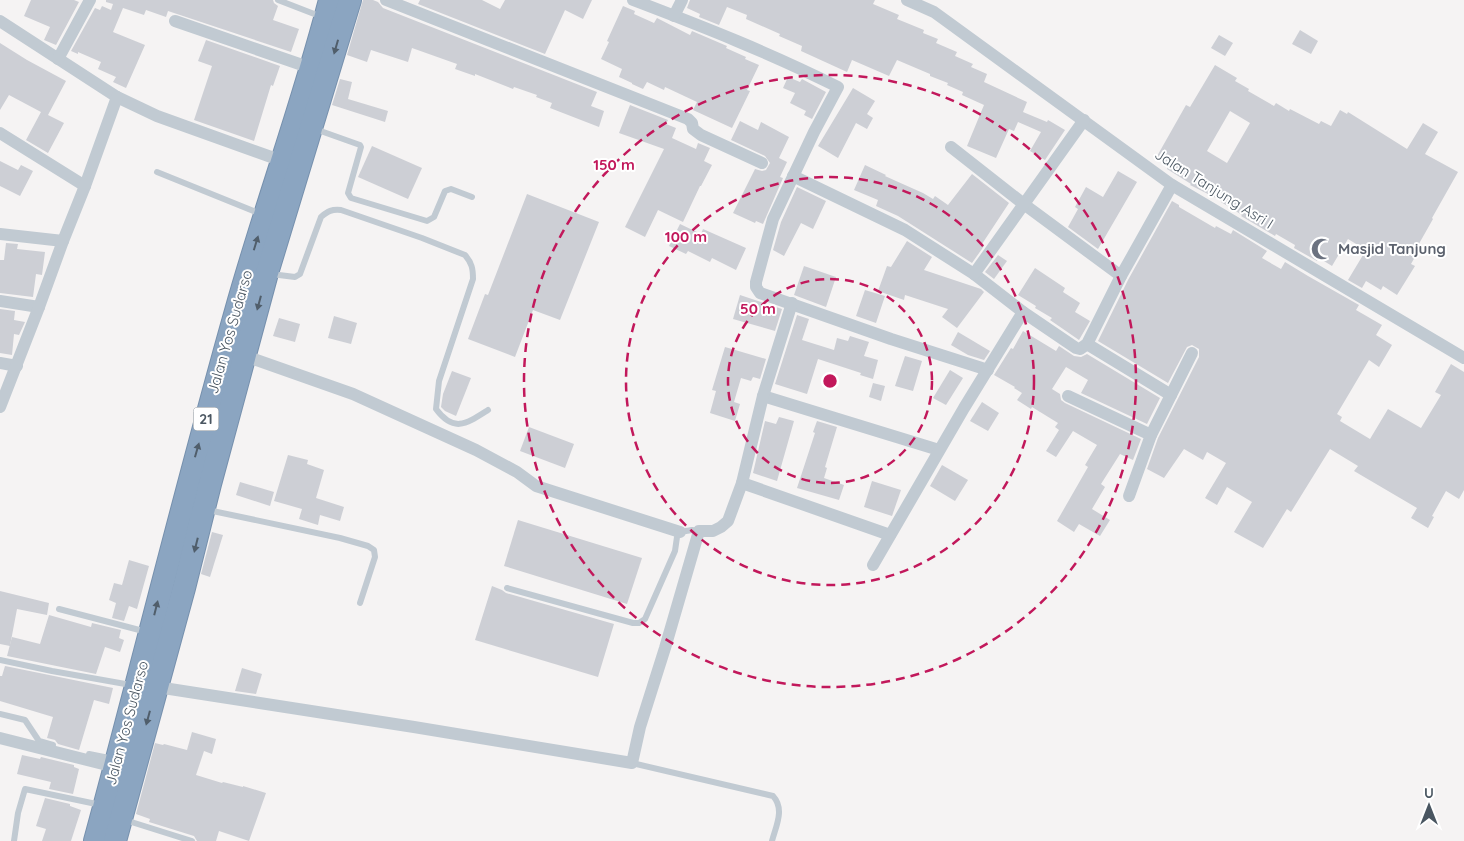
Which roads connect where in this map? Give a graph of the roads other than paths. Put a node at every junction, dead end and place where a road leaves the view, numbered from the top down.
1 (90, 0) edge
2 (278, 0) edge
3 (350, 0) edge
4 (386, 0) edge
5 (633, 0) edge
6 (682, 0) edge
7 (907, 0) edge
8 (328, 9) edge
9 (674, 16) junction
10 (0, 21) edge
11 (176, 21) dead end
12 (58, 59) junction
13 (311, 68) junction
14 (117, 97) junction
15 (1084, 120) junction
16 (312, 128) junction
17 (0, 133) edge
18 (951, 147) dead end
19 (762, 163) dead end
20 (291, 164) junction
21 (157, 172) dead end
22 (793, 176) junction
23 (1172, 185) junction
24 (85, 186) junction
25 (472, 197) dead end
26 (1025, 205) junction
27 (264, 215) junction
28 (0, 234) edge
29 (63, 241) junction
30 (267, 274) junction
31 (974, 274) junction
32 (1121, 276) junction
33 (0, 301) edge
34 (792, 303) junction
35 (40, 307) junction
36 (1023, 312) junction
37 (1087, 344) junction
38 (1192, 353) dead end
39 (246, 356) junction
40 (1464, 358) edge
41 (0, 363) edge
42 (17, 366) junction
43 (988, 370) junction
44 (1171, 395) junction
45 (763, 396) junction
46 (1068, 396) dead end
47 (0, 407) edge
48 (488, 410) dead end
49 (1151, 435) junction
50 (940, 450) junction
51 (199, 483) junction
52 (742, 484) junction
53 (1130, 496) dead end
54 (204, 509) junction
55 (699, 531) junction
56 (680, 532) junction
57 (890, 535) junction
58 (873, 565) dead end
59 (507, 588) dead end
60 (360, 602) dead end
61 (59, 609) dead end
62 (150, 632) junction
63 (0, 660) edge
64 (147, 686) junction
65 (0, 714) edge
66 (0, 738) edge
67 (116, 763) junction
68 (632, 763) junction
69 (113, 812) junction
70 (14, 841) edge
71 (96, 841) edge
72 (115, 841) edge
73 (192, 841) edge
74 (772, 841) edge

1 - 12 street
2 - 8 lane
3 -> 16 highway, Jalan Yos Sudarso / 21
4 - 19 street
5 - 9 street
6 - 9 street
7 - 15 street, Jalan Tanjung Asri I
8 - 13 highway, Jalan Yos Sudarso / 21
9 - 22 street
10 - 12 street
11 - 13 street
12 - 14 street
13 - 20 highway, Jalan Yos Sudarso / 21
14 - 20 street
14 - 24 street
15 - 23 street, Jalan Tanjung Asri I
15 - 26 street
16 - 20 highway, Jalan Yos Sudarso / 21
16 - 25 lane
17 - 24 street
18 - 26 street
20 - 27 highway, Jalan Yos Sudarso / 21
20 - 30 highway, Jalan Yos Sudarso / 21
21 - 27 lane
22 - 31 street
22 - 34 street
23 - 32 street
23 - 40 street, Jalan Tanjung Asri I
24 - 29 street
26 - 31 street
26 - 32 street
51 -> 27 highway, Jalan Yos Sudarso / 21
28 - 29 street
29 - 35 street
30 -> 39 highway, Jalan Yos Sudarso / 21
30 - 48 lane
31 - 36 street
32 - 37 street
33 - 35 street
34 - 43 street
34 - 45 street
35 - 42 street
36 - 37 street
36 - 43 street
37 - 44 street
38 - 44 street
39 - 51 highway, Jalan Yos Sudarso / 21
39 - 56 street
41 - 42 street
42 - 47 street
43 - 50 street
44 - 49 street
45 - 50 street
45 - 52 street
46 - 49 street
49 - 53 street
50 - 57 street
51 - 54 highway, Jalan Yos Sudarso / 21
62 -> 51 highway, Jalan Yos Sudarso / 21
52 - 55 street
52 - 57 street
54 - 60 lane
54 -> 64 highway, Jalan Yos Sudarso / 21
55 - 56 lane
55 - 68 street
56 - 59 lane
57 - 58 street
61 - 62 lane
62 - 64 highway, Jalan Yos Sudarso / 21
63 - 64 lane
64 - 67 highway, Jalan Yos Sudarso / 21
64 - 68 street
64 -> 69 highway, Jalan Yos Sudarso / 21
65 - 67 lane
66 - 67 street
67 - 69 highway, Jalan Yos Sudarso / 21
68 - 74 lane
69 - 70 lane
69 - 71 highway, Jalan Yos Sudarso / 21
69 - 72 highway, Jalan Yos Sudarso / 21
69 - 73 lane

